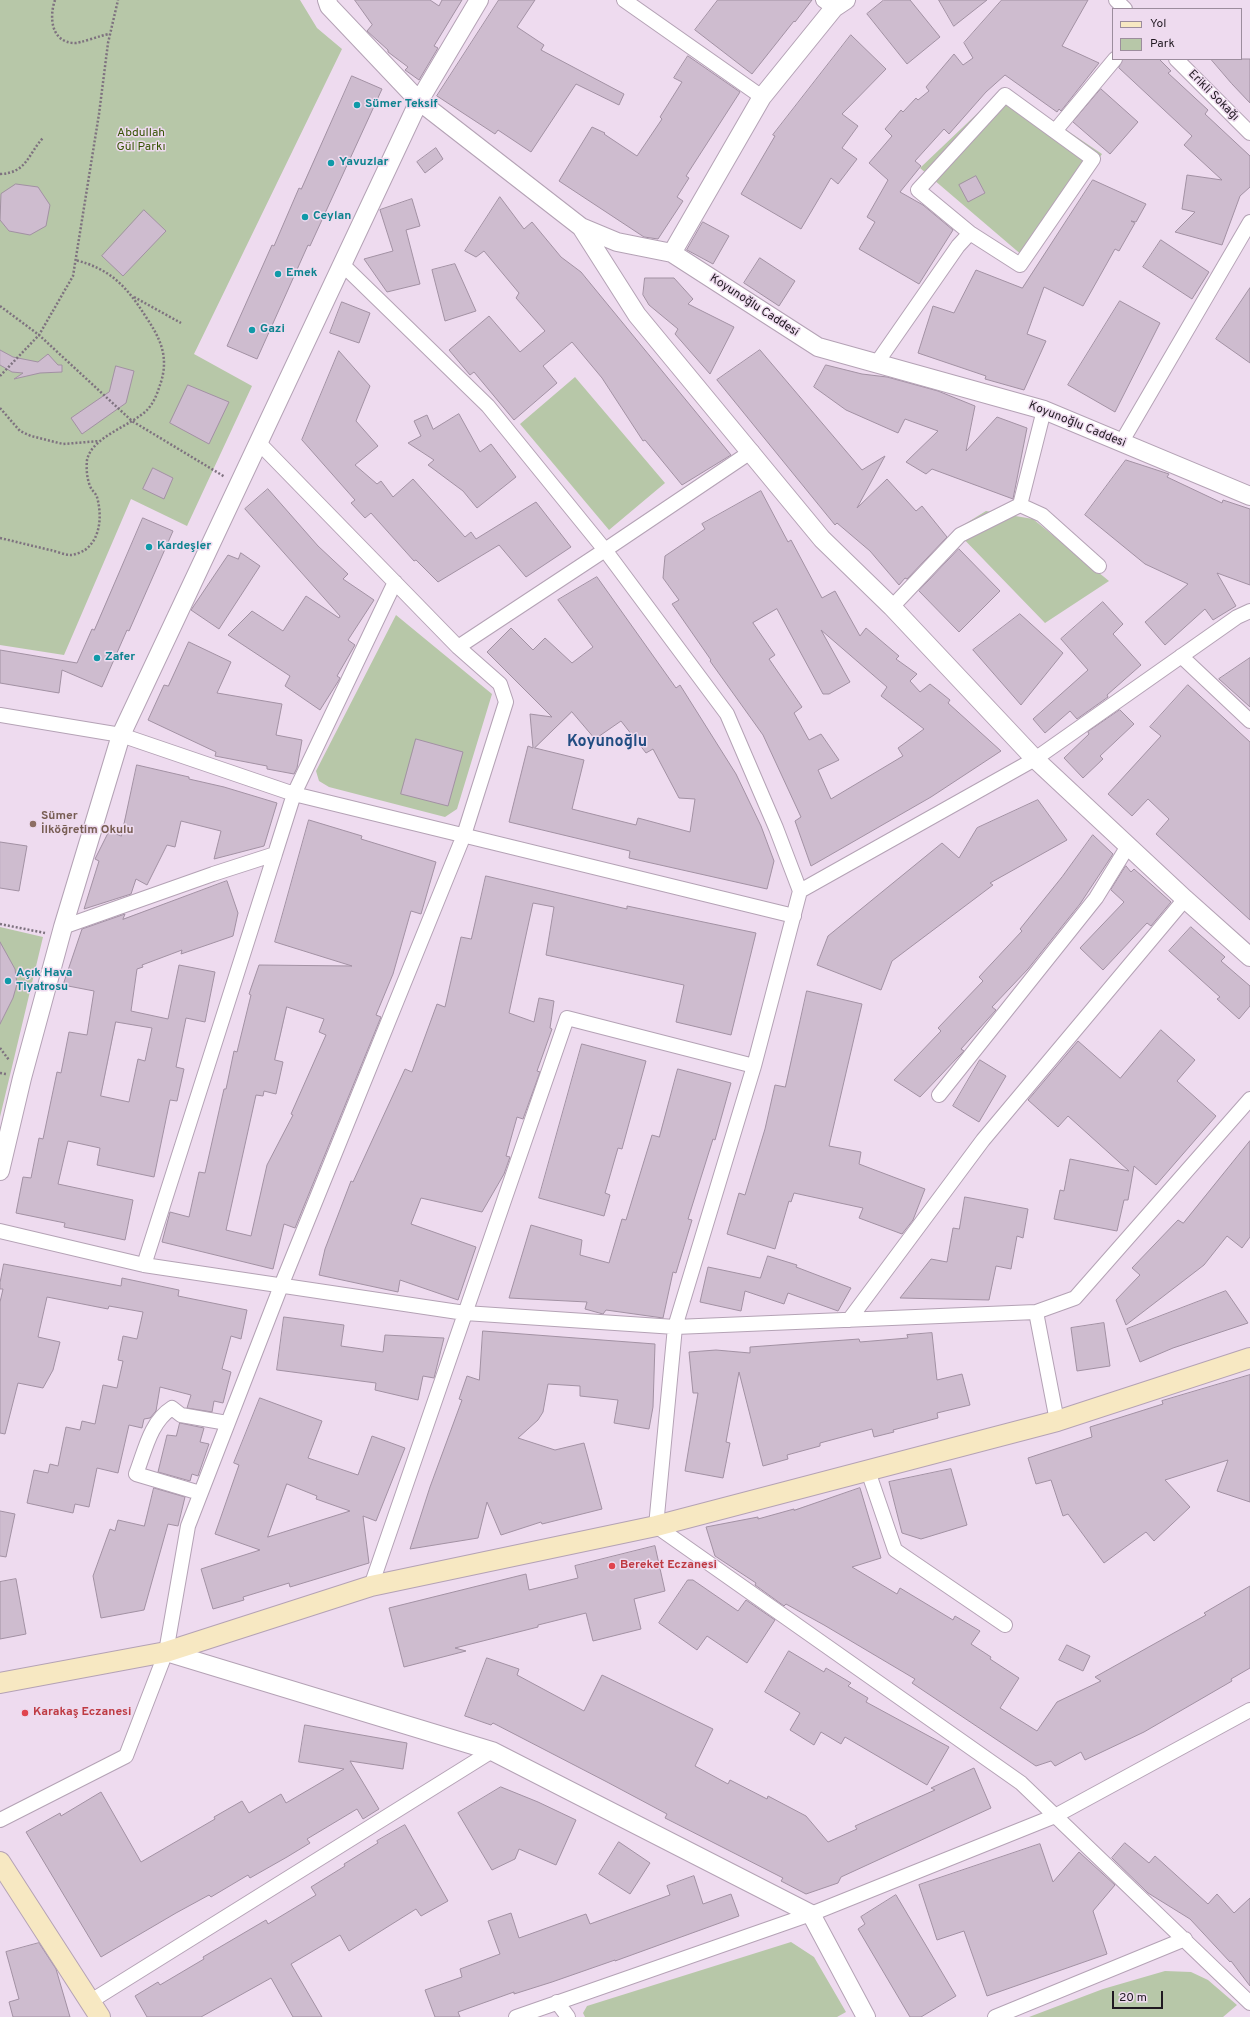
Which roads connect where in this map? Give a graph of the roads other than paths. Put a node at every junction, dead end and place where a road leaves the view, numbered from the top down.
1 (327, 0) edge
2 (479, 0) edge
3 (624, 0) edge
4 (1116, 0) edge
5 (835, 3) edge
6 (1124, 8) edge
7 (1114, 60) edge
8 (1177, 60) edge
9 (762, 97) junction
10 (419, 101) junction
11 (1055, 132) junction
12 (1250, 133) edge
13 (1250, 222) edge
14 (581, 227) junction
15 (970, 233) junction
16 (672, 253) junction
17 (343, 265) junction
18 (876, 364) junction
19 (1044, 410) junction
20 (259, 443) junction
21 (1121, 443) junction
22 (752, 452) junction
23 (1250, 496) edge
24 (1020, 505) junction
25 (605, 550) junction
26 (1099, 566) dead end
27 (394, 582) junction
28 (892, 607) junction
29 (1250, 611) edge
30 (458, 647) junction
31 (1181, 656) junction
32 (0, 715) edge
33 (1250, 721) edge
34 (121, 735) junction
35 (1035, 759) junction
36 (294, 794) junction
37 (464, 836) junction
38 (1128, 846) junction
39 (275, 854) junction
40 (800, 892) junction
41 (1185, 899) junction
42 (794, 916) junction
43 (62, 932) junction
44 (1250, 957) edge
45 (754, 1066) junction
46 (939, 1096) dead end
47 (1250, 1099) edge
48 (0, 1171) edge
49 (0, 1231) edge
50 (144, 1265) junction
51 (281, 1286) junction
52 (1036, 1312) junction
53 (465, 1313) junction
54 (849, 1320) junction
55 (675, 1327) junction
56 (1250, 1358) edge
57 (1057, 1421) junction
58 (227, 1423) junction
59 (868, 1471) junction
60 (200, 1493) junction
61 (656, 1526) junction
62 (371, 1586) junction
63 (1005, 1625) dead end
64 (166, 1652) junction
65 (0, 1683) edge
66 (1250, 1710) edge
67 (492, 1751) junction
68 (1055, 1816) junction
69 (0, 1820) edge
70 (0, 1862) edge
71 (811, 1914) junction
72 (1185, 1939) junction
73 (557, 2002) junction
74 (1250, 2003) edge
75 (96, 2009) edge
76 (516, 2017) edge
77 (568, 2017) edge
78 (866, 2017) edge
79 (994, 2017) edge

1 - 10 street, Koyunoğlu Caddesi
2 - 10 street
3 - 9 street
4 - 6 street
5 - 9 street
7 - 11 street
8 - 12 street, Erikli Sokağı
9 - 16 street
10 - 14 street, Koyunoğlu Caddesi
10 - 17 street
11 - 15 street
11 - 15 street
13 - 21 street
14 - 16 street, Koyunoğlu Caddesi
14 - 22 street
15 - 18 street
16 - 18 street, Koyunoğlu Caddesi
17 - 20 street
17 - 25 street
18 - 19 street, Koyunoğlu Caddesi
19 - 21 street, Koyunoğlu Caddesi
19 - 24 street
20 - 27 street
20 - 34 street
21 - 23 street, Koyunoğlu Caddesi
22 - 25 street
22 - 28 street
24 - 26 street
24 - 28 street
25 - 30 street
25 - 40 street
27 - 30 street
27 - 36 street
28 - 35 street
29 - 31 street
30 - 37 street
31 - 33 street
31 - 35 street
32 - 34 street
34 - 36 street
34 - 43 street
35 - 38 street
35 - 40 street
36 - 37 street
36 - 39 street
37 - 42 street
37 - 51 street
38 - 41 street
38 - 46 street
39 - 43 street
39 - 50 street
40 - 42 street
41 - 44 street
41 - 54 street
42 - 45 street
43 - 48 street
45 - 53 street
45 - 55 street
47 - 52 street
49 - 50 street
50 - 51 street
51 - 53 street
51 - 58 street
52 - 54 street
52 - 57 street
53 - 55 street
53 - 62 street
54 - 55 street
55 - 61 street
56 - 57 main road
57 - 59 main road
58 - 60 street
58 - 60 street
59 - 61 main road
59 - 63 street
60 - 64 street
61 - 62 main road
61 - 68 street
62 - 64 main road
64 - 65 main road
64 - 67 street
64 - 69 street
66 - 68 street
67 - 71 street
67 - 75 street
68 - 71 street
68 - 72 street
70 - 75 main road
71 - 73 street
71 - 78 street
72 - 74 street
72 - 79 street
73 - 76 street
73 - 77 street

